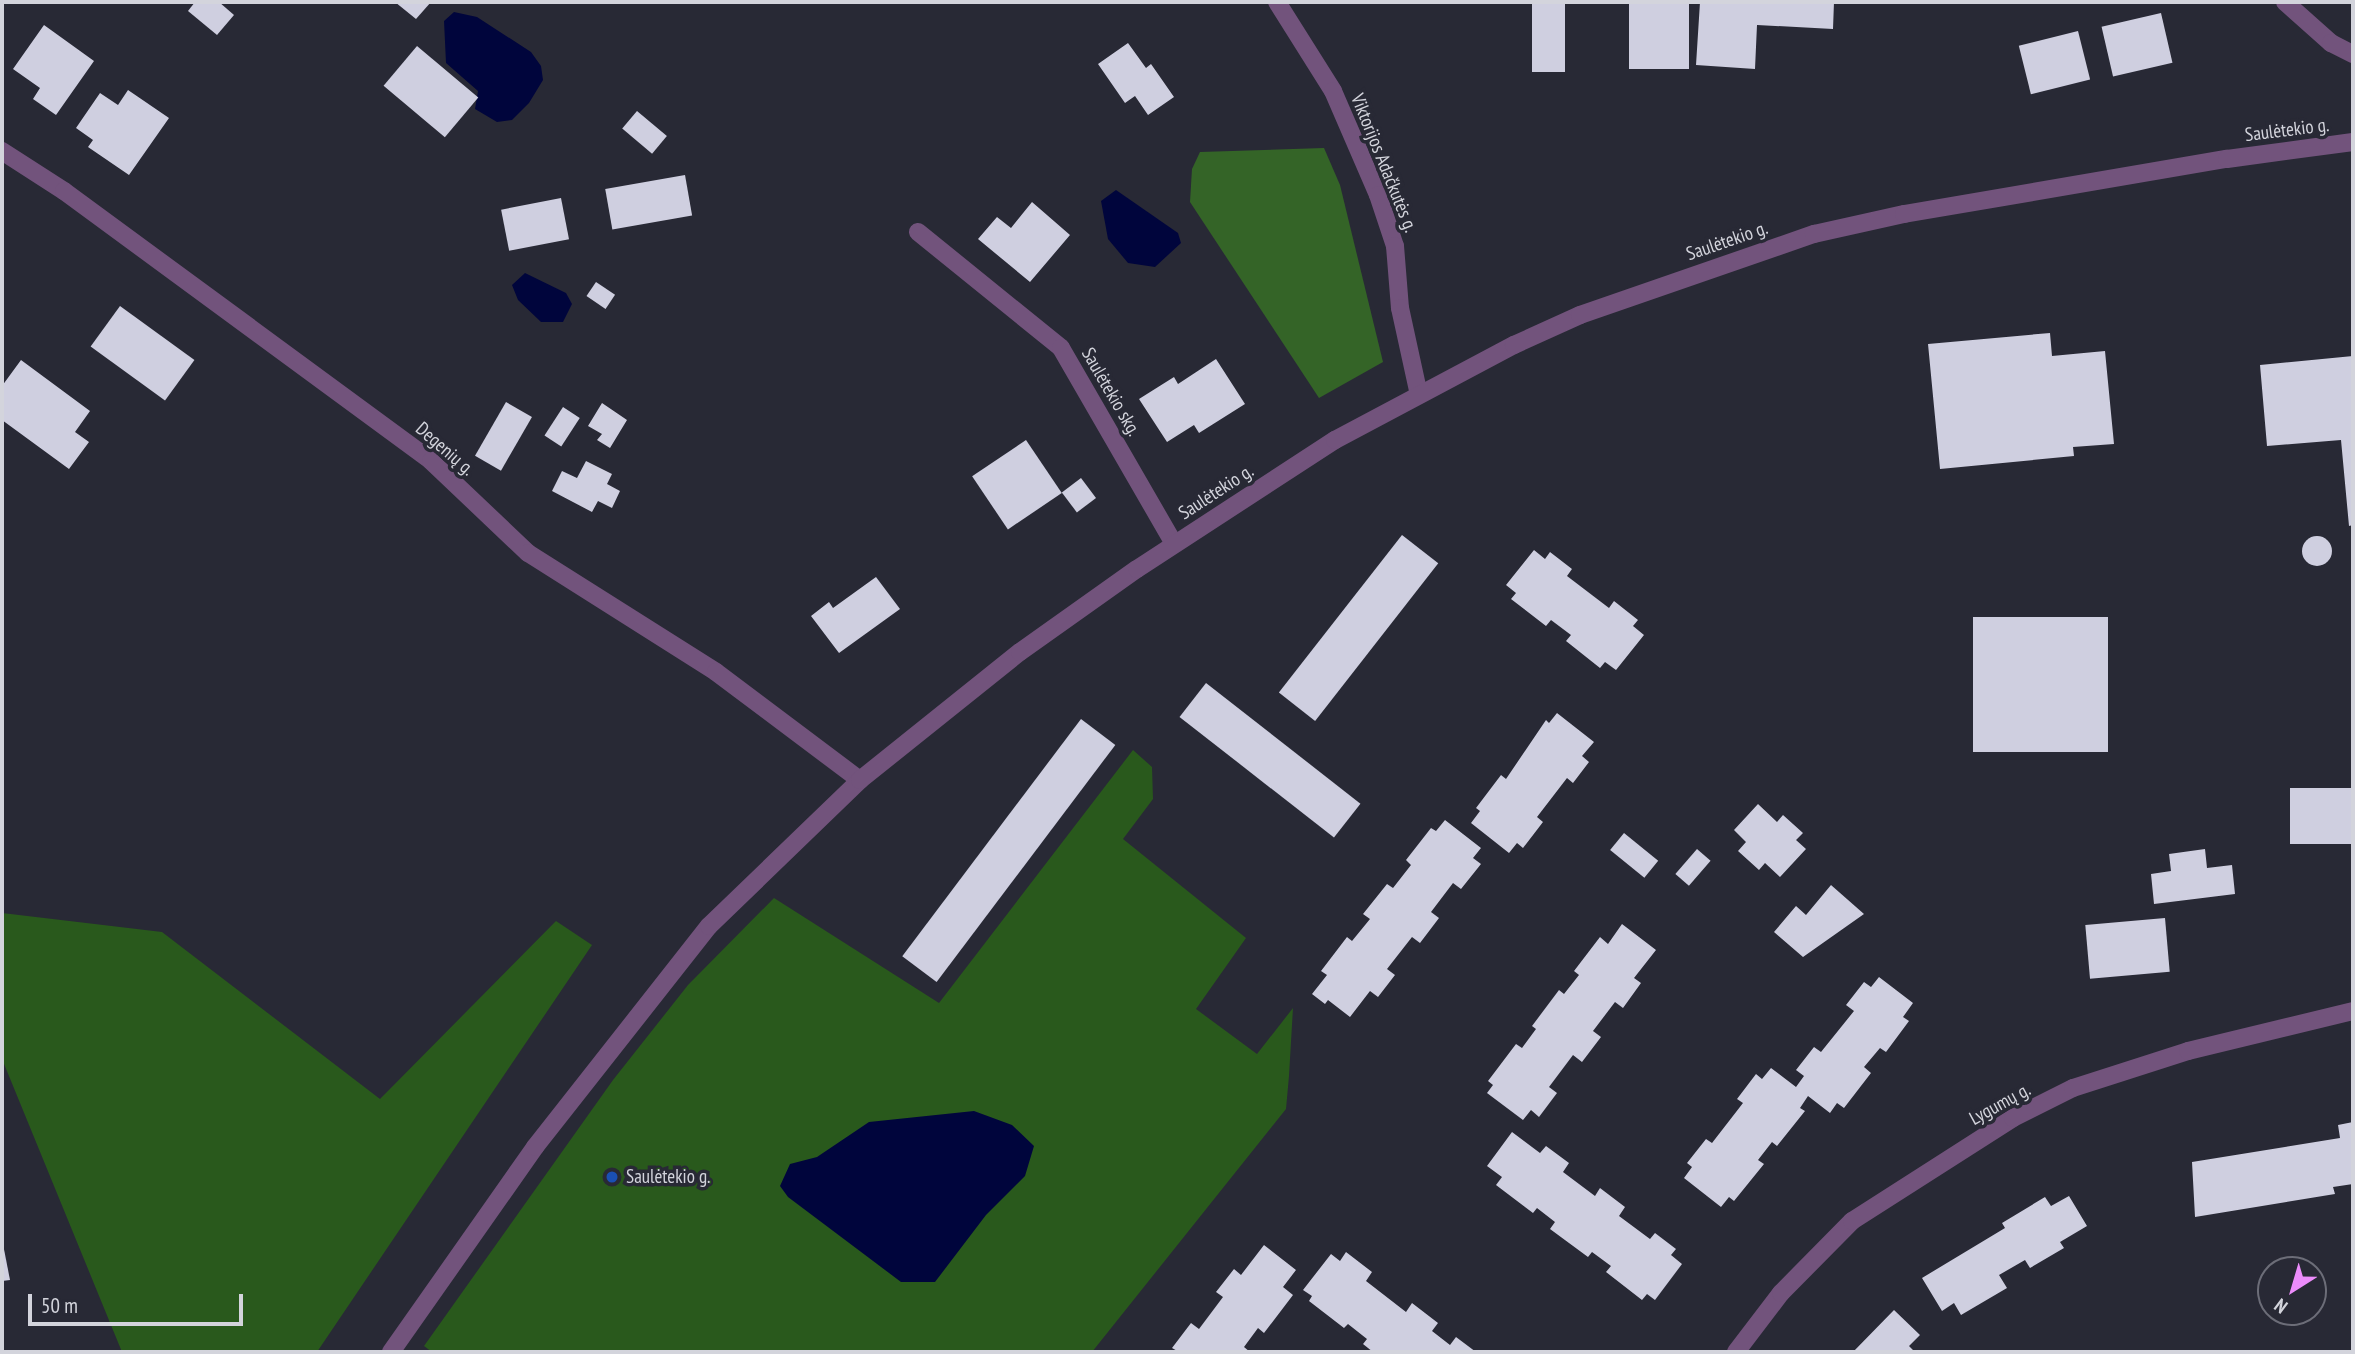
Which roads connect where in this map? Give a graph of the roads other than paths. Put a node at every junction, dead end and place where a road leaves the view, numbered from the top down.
1 (1277, 2) edge
2 (2285, 2) edge
3 (2353, 54) edge
4 (2353, 142) edge
5 (2, 151) edge
6 (918, 232) dead end
7 (1419, 395) junction
8 (1174, 544) junction
9 (860, 780) junction
10 (2353, 1011) edge
11 (391, 1352) edge
12 (1736, 1352) edge

1 - 7 street, Viktorijos Adačkutės g.
2 - 3 street
4 - 7 street, Saulėtekio g.
5 - 9 street, Degenių g.
6 - 8 street, Saulėtekio skg.
7 - 8 street, Saulėtekio g.
8 - 9 street, Saulėtekio g.
9 - 11 street, Saulėtekio g.
10 - 12 street, Lygumų g.

